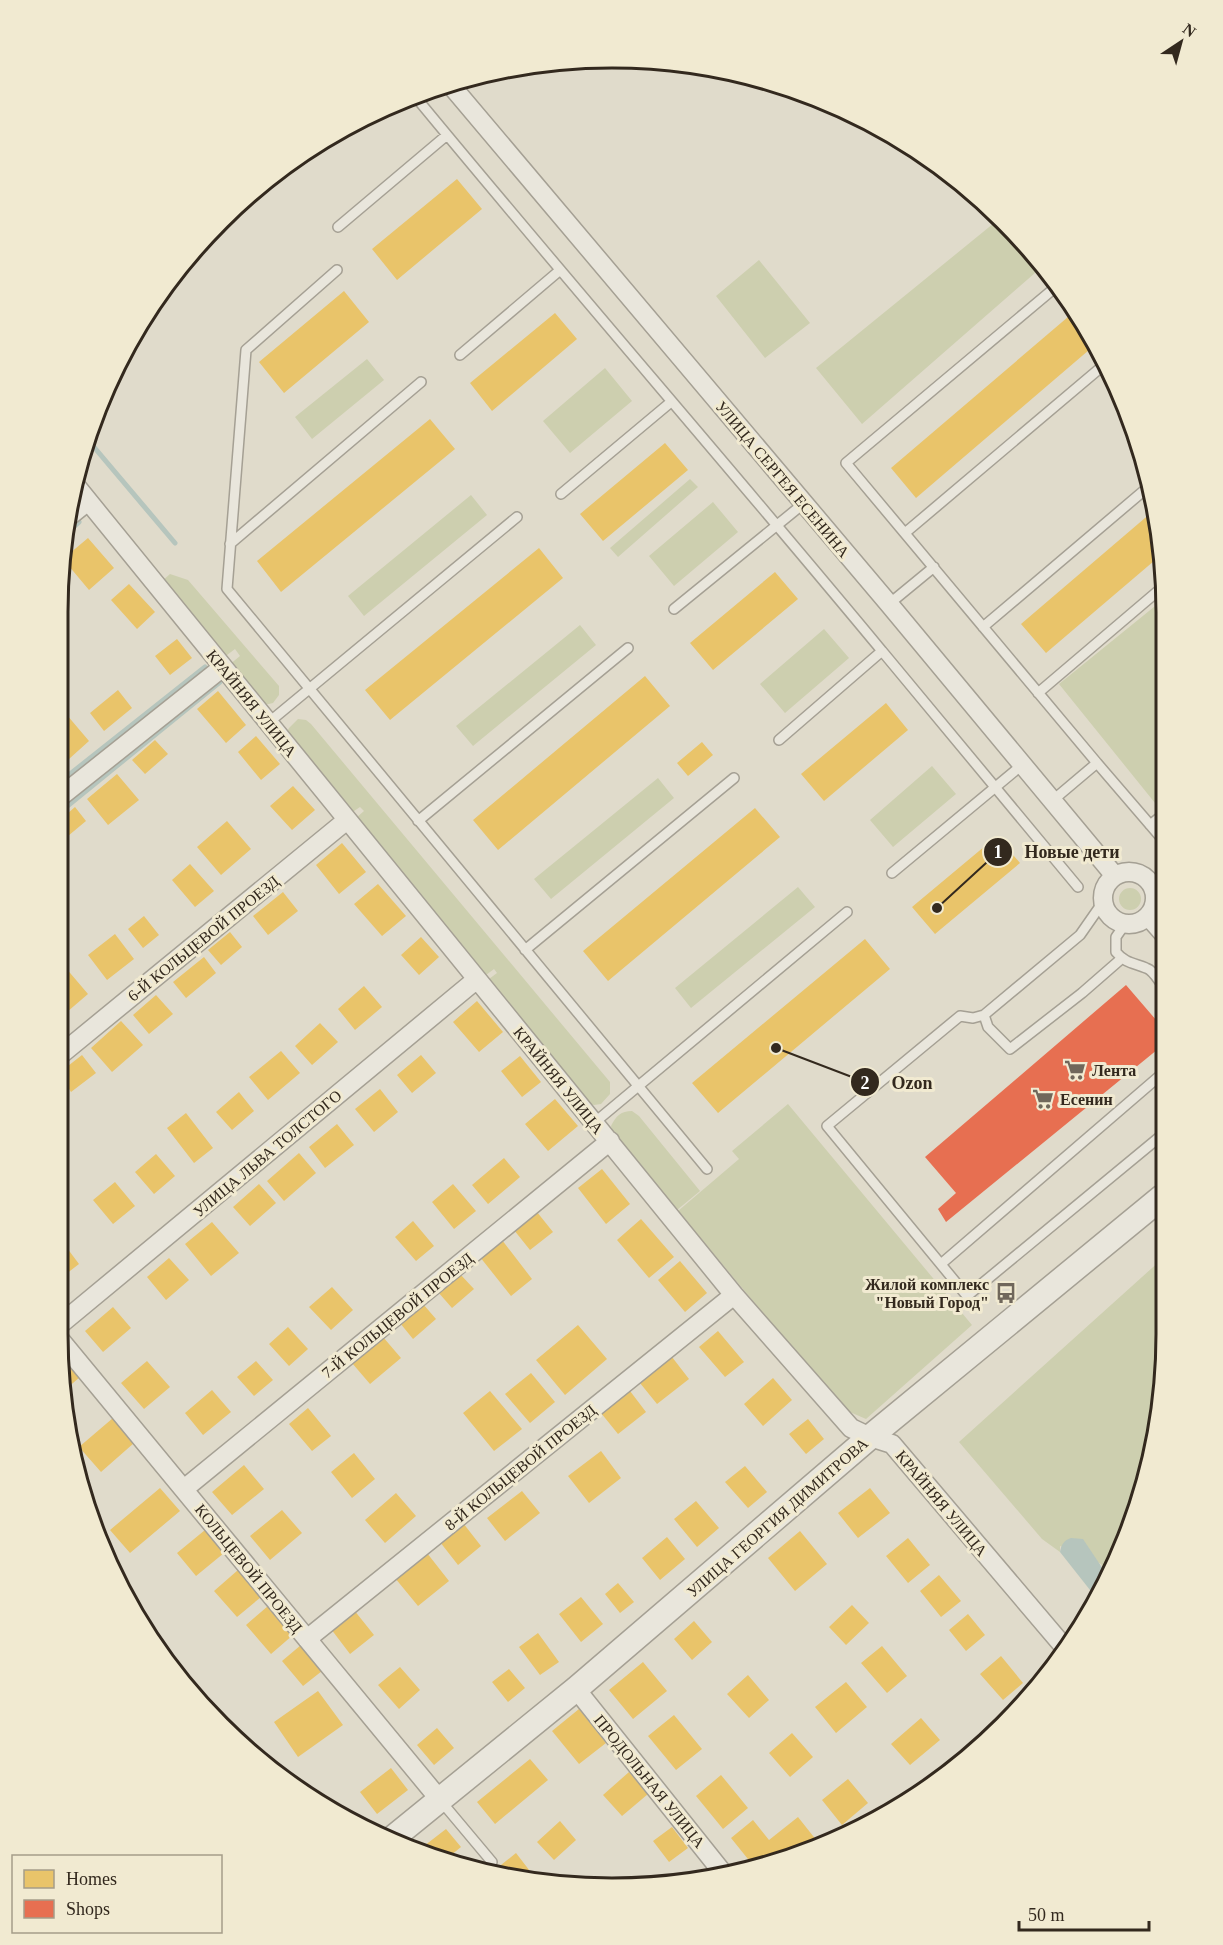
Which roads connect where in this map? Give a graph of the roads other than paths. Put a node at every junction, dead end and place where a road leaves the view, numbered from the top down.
1 (455, 91) edge
2 (420, 102) edge
3 (447, 135) junction
4 (338, 227) dead end
5 (337, 270) dead end
6 (559, 271) junction
7 (1051, 291) edge
8 (460, 355) dead end
9 (1098, 370) edge
10 (421, 382) dead end
11 (671, 402) junction
12 (81, 492) edge
13 (1142, 493) edge
14 (561, 494) dead end
15 (88, 501) junction
16 (803, 504) junction
17 (77, 510) edge
18 (517, 517) dead end
19 (777, 525) junction
20 (906, 533) junction
21 (230, 544) junction
22 (934, 567) junction
23 (1155, 594) edge
24 (889, 604) junction
25 (674, 609) dead end
26 (983, 627) junction
27 (628, 648) dead end
28 (882, 651) junction
29 (223, 667) junction
30 (309, 689) junction
31 (1038, 693) junction
32 (268, 723) junction
33 (779, 740) dead end
34 (1097, 762) junction
35 (1022, 765) junction
36 (734, 778) dead end
37 (996, 787) junction
38 (68, 791) edge
39 (1052, 801) junction
40 (346, 820) junction
41 (1156, 820) edge
42 (418, 821) junction
43 (1150, 825) junction
44 (1156, 832) edge
45 (892, 873) dead end
46 (1115, 876) junction
47 (1078, 887) dead end
48 (1103, 902) junction
49 (847, 912) dead end
50 (1148, 916) junction
51 (1125, 924) junction
52 (1156, 925) edge
53 (525, 950) junction
54 (1121, 959) junction
55 (1156, 977) edge
56 (477, 979) junction
57 (984, 1015) junction
58 (68, 1049) edge
59 (1156, 1080) edge
60 (638, 1086) junction
61 (594, 1123) junction
62 (1156, 1140) edge
63 (610, 1141) junction
64 (707, 1168) dead end
65 (1156, 1202) edge
66 (941, 1264) junction
67 (734, 1295) junction
68 (68, 1318) edge
69 (68, 1350) edge
70 (870, 1437) junction
71 (184, 1489) junction
72 (307, 1639) junction
73 (1060, 1642) edge
74 (576, 1689) junction
75 (440, 1800) junction
76 (399, 1834) edge
77 (492, 1862) dead end
78 (718, 1867) edge

1 - 16 street, УЛИЦА СЕРГЕЯ ЕСЕНИНА
2 - 3 lane
3 - 4 lane
3 - 6 lane
5 - 21 lane
6 - 8 lane
6 - 11 lane
7 - 20 lane
9 - 20 lane
10 - 21 lane
11 - 14 lane
11 - 19 lane
12 - 15 street, КРАЙНЯЯ УЛИЦА
13 - 26 lane
15 - 17 street
15 - 29 street, КРАЙНЯЯ УЛИЦА
16 - 19 lane
16 - 24 street, УЛИЦА СЕРГЕЯ ЕСЕНИНА
18 - 30 lane
19 - 25 lane
19 - 28 lane
20 - 22 lane
21 - 30 lane
22 - 24 lane
22 - 26 lane
23 - 31 lane
24 - 35 street, УЛИЦА СЕРГЕЯ ЕСЕНИНА
26 - 31 lane
27 - 42 lane
28 - 33 lane
28 - 37 lane
29 - 32 street, КРАЙНЯЯ УЛИЦА
29 - 38 street
30 - 32 lane
30 - 42 lane
31 - 34 lane
32 - 40 street, КРАЙНЯЯ УЛИЦА
34 - 39 lane
34 - 43 lane
35 - 37 lane
35 - 39 street, УЛИЦА СЕРГЕЯ ЕСЕНИНА
36 - 53 lane
37 - 45 lane
37 - 47 lane
39 - 46 street, УЛИЦА СЕРГЕЯ ЕСЕНИНА
40 - 56 street, КРАЙНЯЯ УЛИЦА
40 - 58 street, 6-Й КОЛЬЦЕВОЙ ПРОЕЗД
41 - 43 lane
42 - 53 lane
43 - 44 lane
46 - 48 street
46 - 50 street
48 - 51 street
48 - 57 lane
49 - 60 lane
50 - 51 street
50 - 52 street
51 - 54 lane
53 - 60 lane
54 - 55 lane
54 - 57 lane
56 - 61 street, КРАЙНЯЯ УЛИЦА
56 - 68 street, УЛИЦА ЛЬВА ТОЛСТОГО
57 - 66 lane
59 - 66 lane
60 - 61 lane
60 - 64 lane
61 - 63 street, КРАЙНЯЯ УЛИЦА
62 - 66 lane
63 - 67 street, КРАЙНЯЯ УЛИЦА
63 - 71 street, 7-Й КОЛЬЦЕВОЙ ПРОЕЗД
65 - 70 street, УЛИЦА ГЕОРГИЯ ДИМИТРОВА
67 - 70 street, КРАЙНЯЯ УЛИЦА
67 - 72 street, 8-Й КОЛЬЦЕВОЙ ПРОЕЗД
69 - 71 street, КОЛЬЦЕВОЙ ПРОЕЗД
70 - 73 street, КРАЙНЯЯ УЛИЦА
70 - 74 street, УЛИЦА ГЕОРГИЯ ДИМИТРОВА
71 - 72 street, КОЛЬЦЕВОЙ ПРОЕЗД
72 - 75 street, КОЛЬЦЕВОЙ ПРОЕЗД
74 - 75 street, УЛИЦА ГЕОРГИЯ ДИМИТРОВА
74 - 78 street, ПРОДОЛЬНАЯ УЛИЦА
75 - 76 street, УЛИЦА ГЕОРГИЯ ДИМИТРОВА
75 - 77 lane

